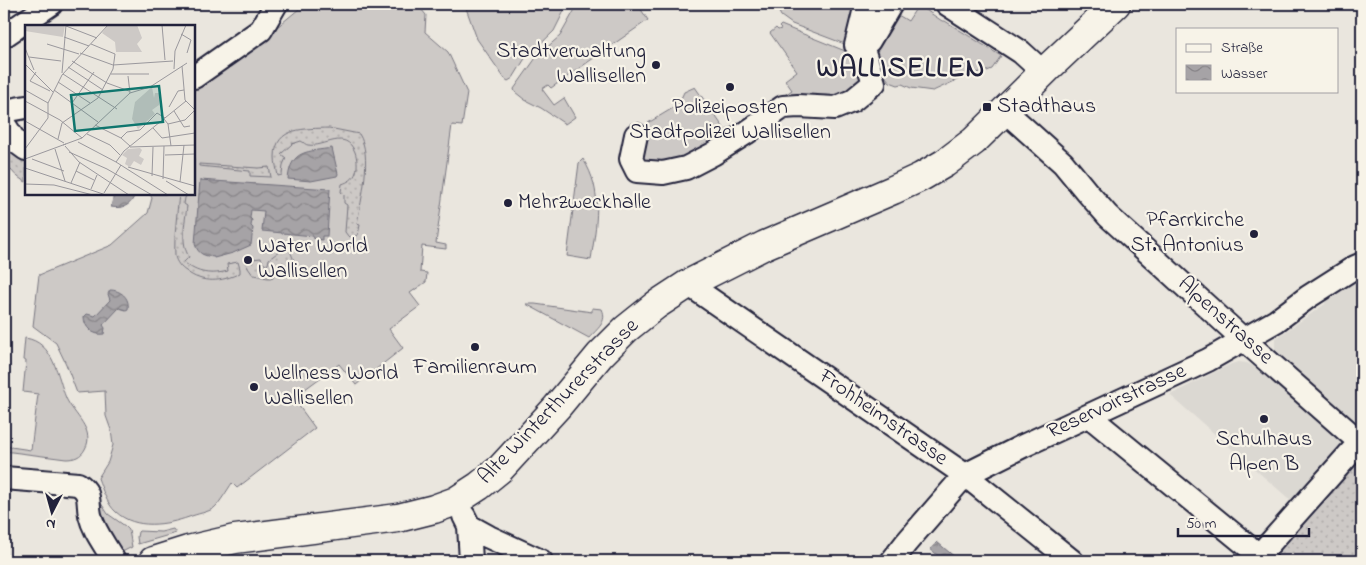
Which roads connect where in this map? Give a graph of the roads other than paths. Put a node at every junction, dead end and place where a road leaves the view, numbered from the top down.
1 (52, 4) edge
2 (276, 4) edge
3 (866, 4) edge
4 (891, 4) edge
5 (947, 4) edge
6 (1116, 4) edge
7 (4, 36) edge
8 (869, 41) dead end
9 (1043, 72) junction
10 (195, 76) edge
11 (25, 107) edge
12 (1005, 110) junction
13 (4, 111) edge
14 (4, 124) edge
15 (636, 135) dead end
16 (25, 148) edge
17 (1362, 264) edge
18 (688, 284) junction
19 (1244, 340) junction
20 (1089, 416) junction
21 (1361, 443) edge
22 (965, 475) junction
23 (4, 478) edge
24 (33, 480) junction
25 (4, 495) edge
26 (456, 500) junction
27 (469, 526) junction
28 (1259, 559) edge
29 (114, 561) edge
30 (153, 561) edge
31 (471, 561) edge
32 (541, 561) edge
33 (892, 561) edge
34 (1072, 561) edge

1 - 7 street
2 - 10 street
3 - 15 street
4 - 8 street
5 - 9 street
6 - 9 main road, Alte Winterthurerstrasse
9 - 12 main road, Alte Winterthurerstrasse
11 - 13 street
12 - 18 main road, Alte Winterthurerstrasse
12 - 19 street, Alpenstrasse
14 - 16 street
17 - 19 street, Reservoirstrasse
18 - 22 street, Frohheimstrasse
18 - 26 main road, Alte Winterthurerstrasse
19 - 20 street, Reservoirstrasse
19 - 21 street, Alpenstrasse
20 - 22 street, Reservoirstrasse
20 - 28 street
21 - 28 street
22 - 33 street, Reservoirstrasse
22 - 34 street, Frohheimstrasse
23 - 24 street
24 - 25 street
24 - 29 street
26 - 27 street
26 - 30 main road, Alte Winterthurerstrasse
27 - 31 street
27 - 32 street

